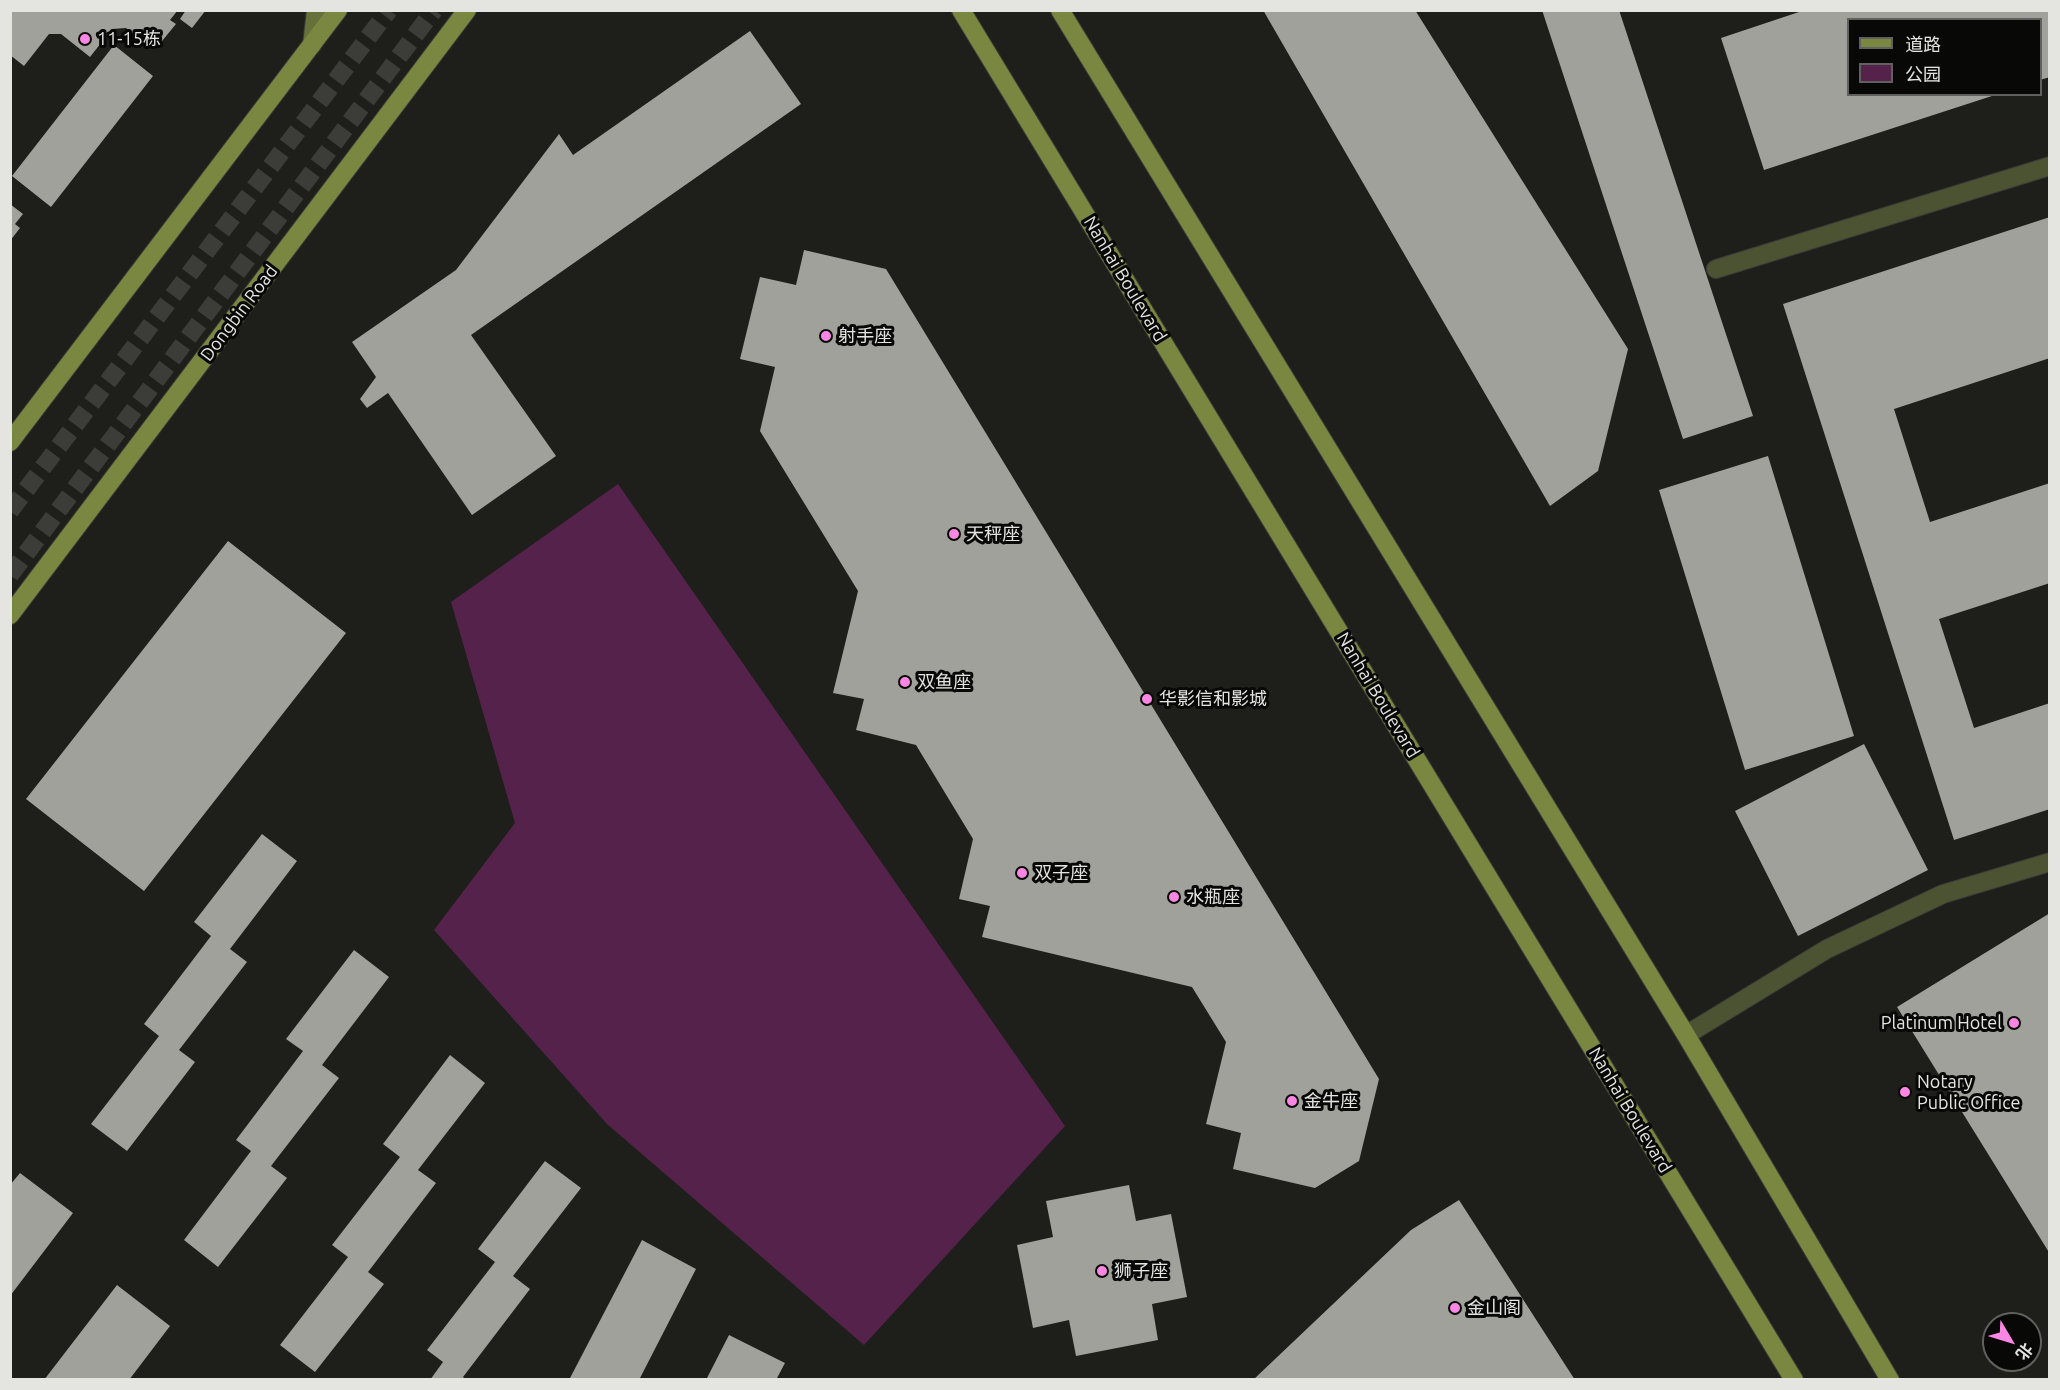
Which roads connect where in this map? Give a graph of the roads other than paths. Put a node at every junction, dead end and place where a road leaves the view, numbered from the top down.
1 (316, 10) edge
2 (338, 10) edge
3 (467, 10) edge
4 (961, 10) edge
5 (1060, 10) edge
6 (312, 45) junction
7 (2049, 166) edge
8 (1716, 269) dead end
9 (10, 442) edge
10 (10, 615) edge
11 (2049, 862) edge
12 (1686, 1035) junction
13 (1794, 1380) edge
14 (1890, 1380) edge

1 - 6 street
2 - 6 main road
3 - 10 main road, Dongbin Road
4 - 13 main road, Nanhai Boulevard
5 - 12 main road
6 - 9 main road
7 - 8 street
11 - 12 street
12 - 14 main road

